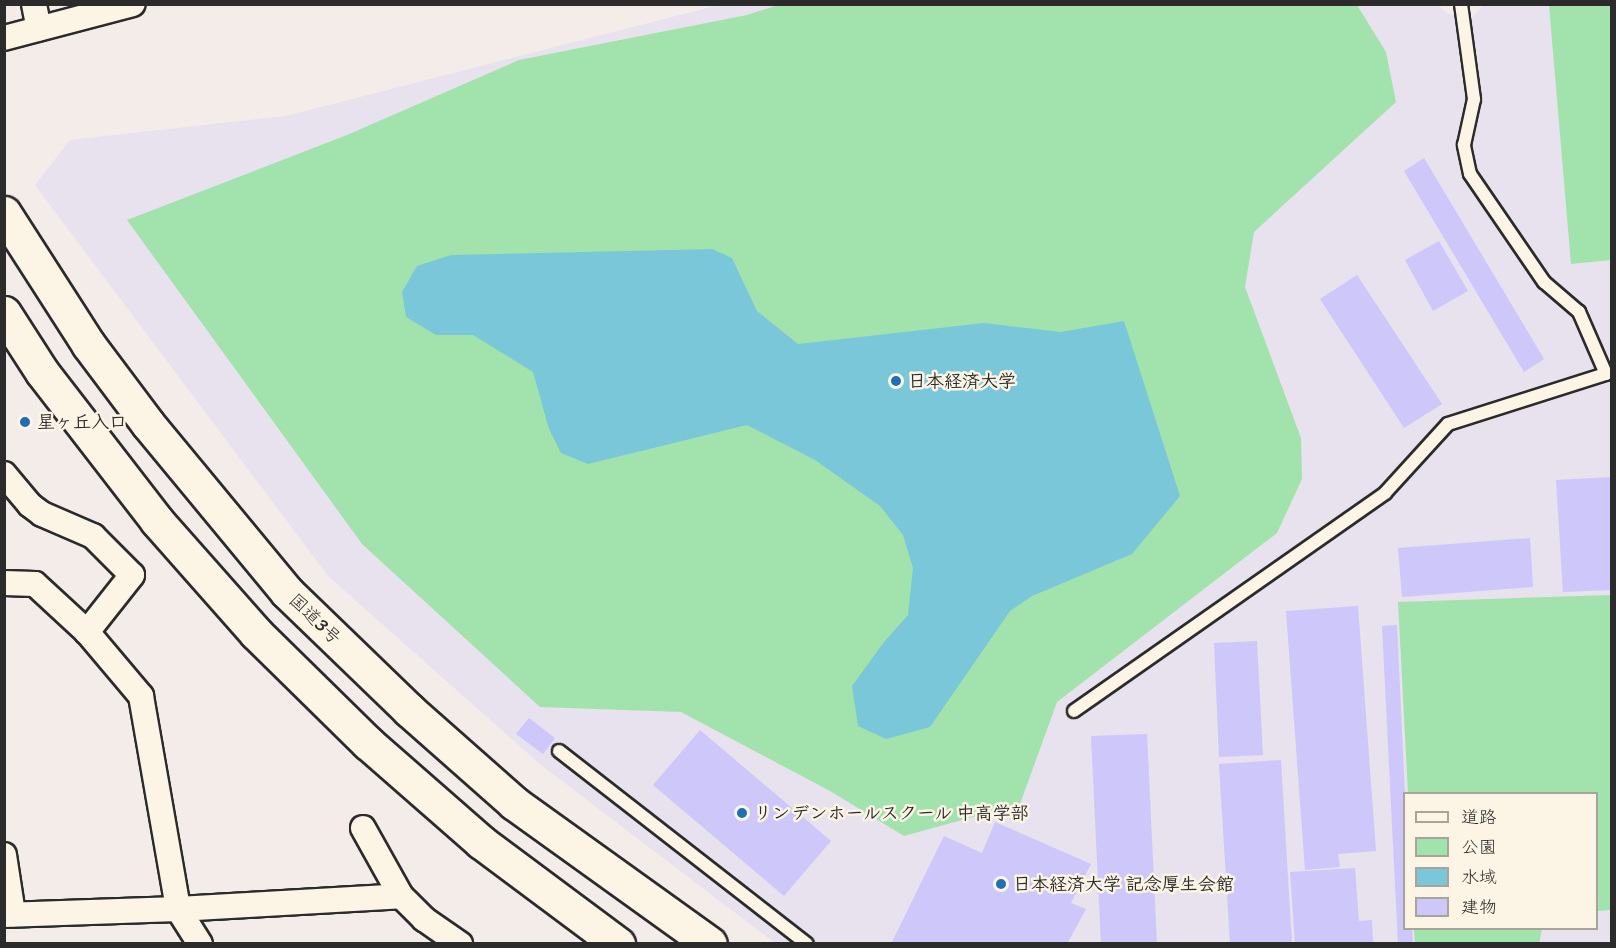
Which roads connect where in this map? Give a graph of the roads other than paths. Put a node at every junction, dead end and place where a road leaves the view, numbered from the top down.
1 (34, 4) edge
2 (133, 4) edge
3 (1461, 4) edge
4 (39, 29) junction
5 (4, 38) edge
6 (4, 213) edge
7 (4, 313) edge
8 (4, 474) edge
9 (4, 583) edge
10 (87, 632) junction
11 (1074, 711) dead end
12 (559, 751) dead end
13 (363, 828) dead end
14 (4, 855) edge
15 (401, 896) junction
16 (178, 909) junction
17 (9, 915) edge
18 (453, 942) edge
19 (200, 944) edge
20 (618, 944) edge
21 (710, 944) edge
22 (807, 944) edge

1 - 4 street
2 - 4 street
3 - 11 lane
4 - 5 street
6 - 21 highway, 国道3号
7 - 20 highway
8 - 10 street
9 - 10 street
10 - 16 street
12 - 22 lane
13 - 15 street
14 - 17 street
15 - 16 street
15 - 18 street
16 - 17 street
16 - 19 street

